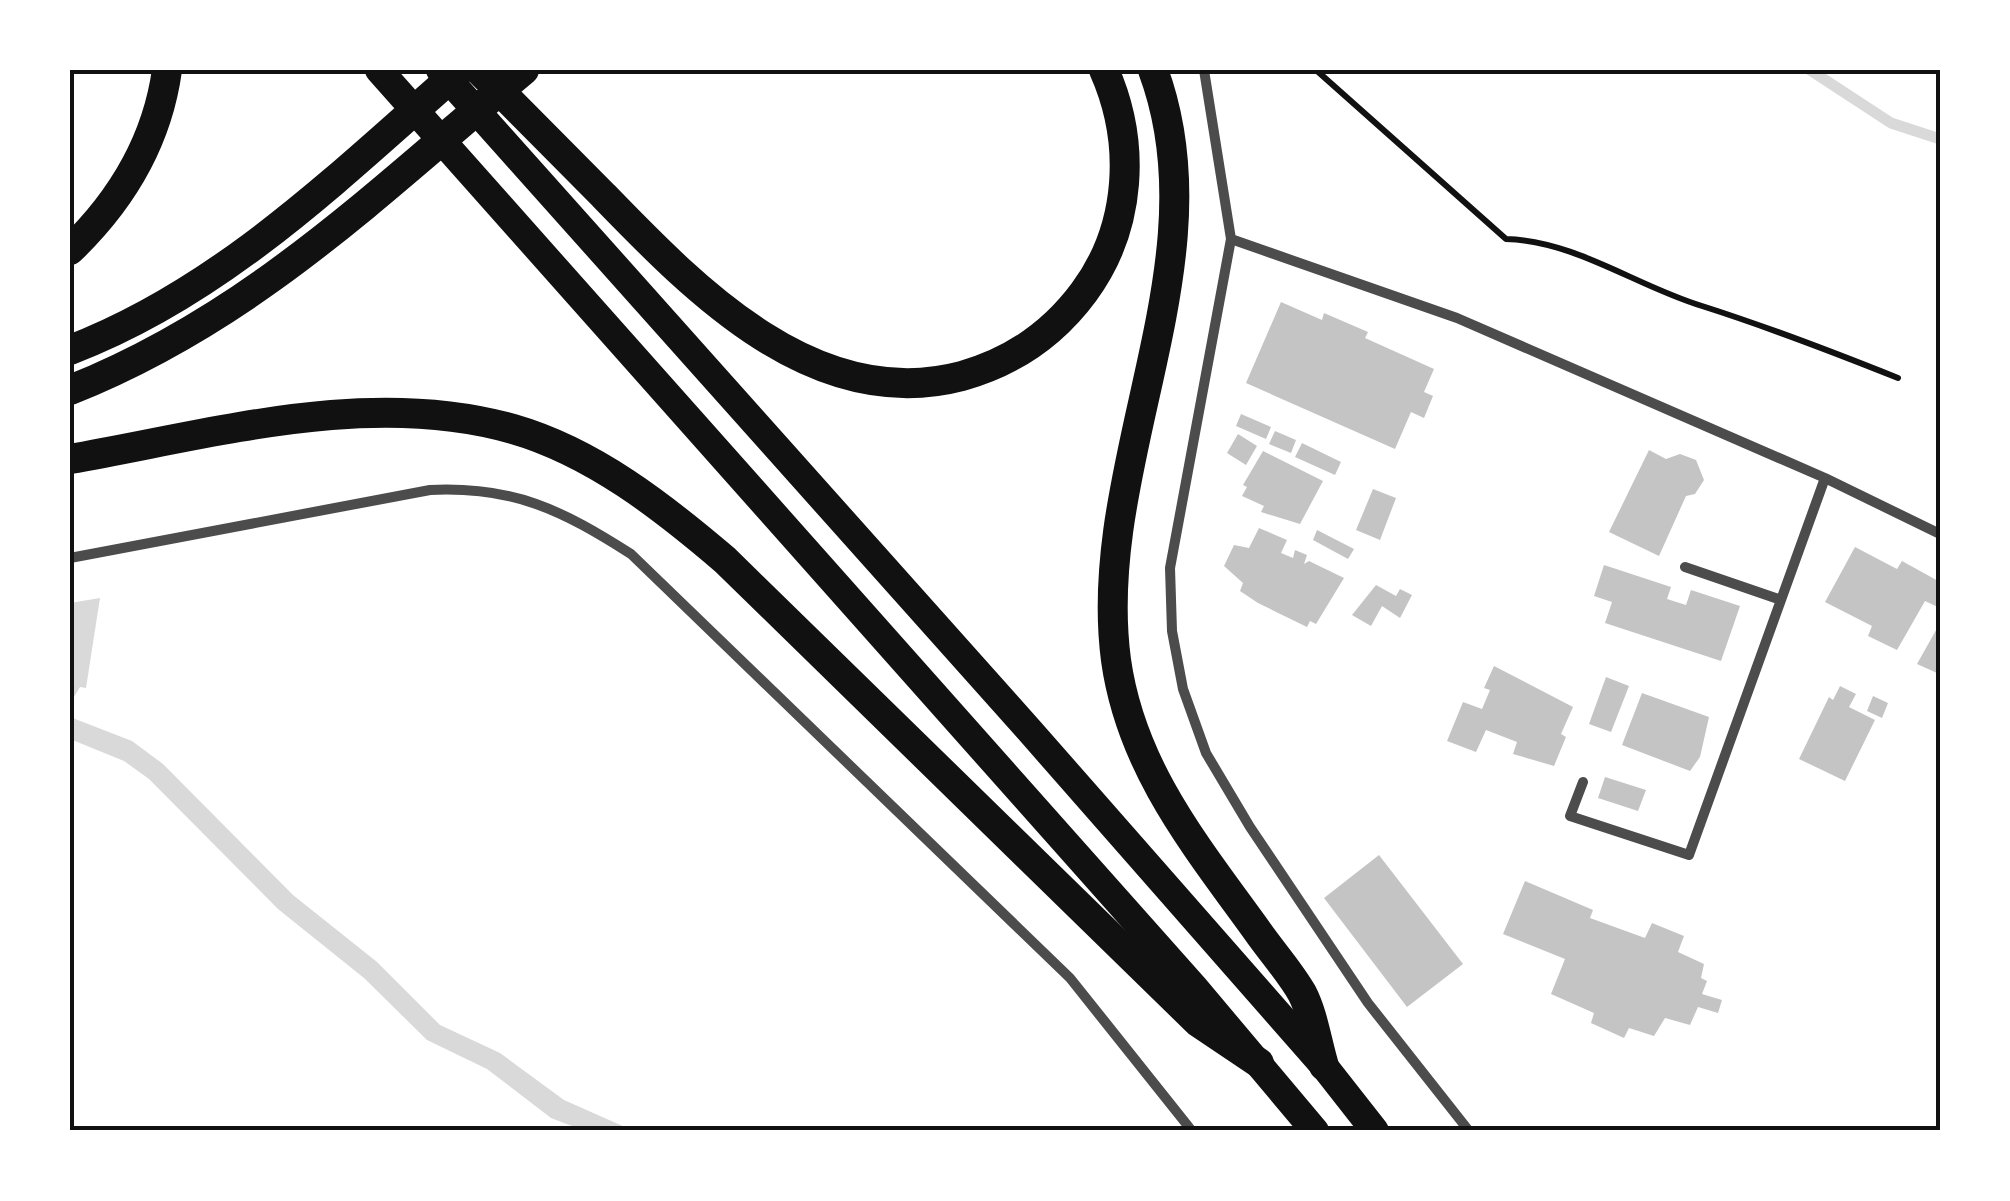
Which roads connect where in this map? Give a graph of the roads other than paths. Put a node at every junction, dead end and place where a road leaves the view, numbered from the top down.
1 (167, 70) edge
2 (379, 70) edge
3 (440, 70) edge
4 (460, 70) edge
5 (480, 70) edge
6 (524, 70) edge
7 (1104, 70) edge
8 (1153, 70) edge
9 (1204, 70) edge
10 (1231, 238) junction
11 (70, 250) edge
12 (70, 350) edge
13 (70, 390) edge
14 (70, 459) edge
15 (1825, 478) junction
16 (1940, 534) edge
17 (70, 558) edge
18 (1685, 567) dead end
19 (1781, 600) junction
20 (1584, 782) dead end
21 (1259, 1062) junction
22 (1324, 1066) junction
23 (1192, 1131) edge
24 (1315, 1131) edge
25 (1375, 1131) edge
26 (1469, 1131) edge

1 - 11 highway
2 - 21 highway
3 - 22 highway
4 - 12 highway
5 - 7 highway
6 - 13 highway
8 - 22 highway
9 - 10 street
10 - 15 street
10 - 26 street
14 - 21 highway
15 - 16 street
15 - 19 street
17 - 23 street
18 - 19 street
19 - 20 street
21 - 24 highway
22 - 25 highway

